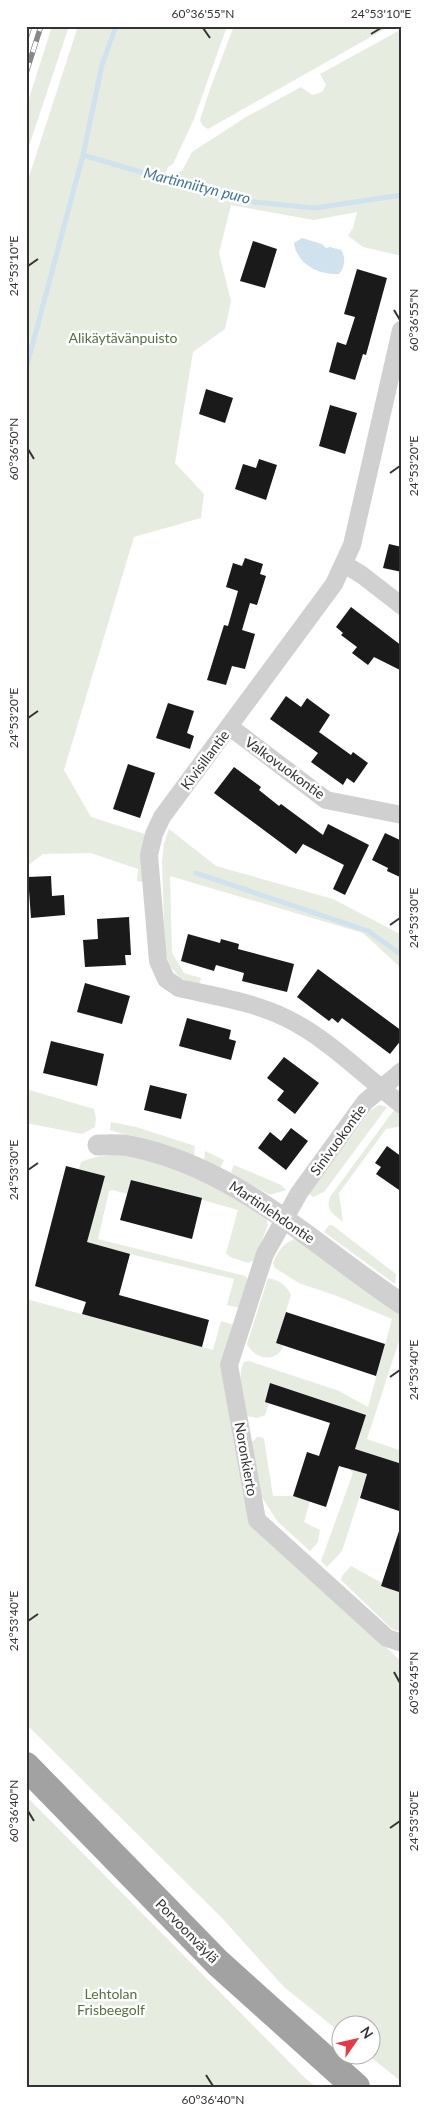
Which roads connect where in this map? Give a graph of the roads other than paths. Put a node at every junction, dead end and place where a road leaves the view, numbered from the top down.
1 (401, 330) edge
2 (394, 399) edge
3 (344, 564) junction
4 (402, 606) edge
5 (230, 727) junction
6 (402, 815) edge
7 (402, 1071) edge
8 (380, 1088) junction
9 (402, 1105) edge
10 (98, 1144) dead end
11 (286, 1219) junction
12 (402, 1304) edge
13 (402, 1644) edge
14 (26, 1766) edge
15 (356, 2087) edge

1 - 2 street, Kivisillantie
2 - 3 street, Kivisillantie
3 - 4 street
3 - 5 street, Kivisillantie
5 - 6 street, Valkovuokontie
5 - 8 street, Kivisillantie
7 - 8 street, Sinivuokontie
8 - 9 street, Kivisillantie
8 - 11 street, Sinivuokontie
10 - 11 street, Martinlehdontie
11 - 12 street, Martinlehdontie
11 - 13 street, Noronkierto
14 - 15 highway, Porvoonväylä

